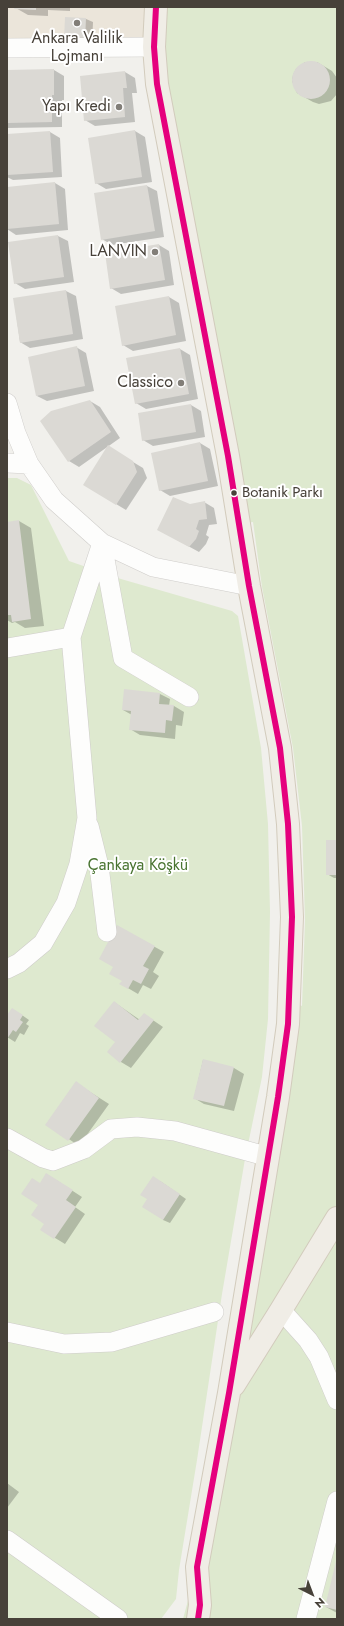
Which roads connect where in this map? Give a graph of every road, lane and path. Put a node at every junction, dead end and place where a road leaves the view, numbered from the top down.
1 (156, 7) edge
2 (154, 47) junction
3 (7, 48) edge
4 (8, 410) edge
5 (7, 463) edge
6 (29, 464) junction
7 (102, 543) junction
8 (249, 586) junction
9 (71, 637) junction
10 (7, 648) edge
11 (189, 697) dead end
12 (87, 818) junction
13 (107, 932) dead end
14 (7, 969) edge
15 (7, 1138) edge
16 (269, 1157) junction
17 (337, 1218) edge
18 (282, 1310) junction
19 (214, 1312) dead end
20 (7, 1332) edge
21 (229, 1393) junction
22 (337, 1400) edge
23 (337, 1501) edge
24 (7, 1540) edge
25 (197, 1567) junction
26 (118, 1619) edge
27 (183, 1619) edge
28 (198, 1619) edge
29 (306, 1619) edge

1 - 2 main road
2 - 3 street
2 - 8 main road
4 - 6 street
5 - 6 street
6 - 7 street
7 - 8 street
7 - 9 street
7 - 11 street
8 - 16 main road
9 - 10 street
9 - 12 street
12 - 13 street
12 - 14 street
15 - 16 street
16 - 21 main road
17 - 18 main road
18 - 21 main road
18 - 22 street
19 - 20 street
21 - 25 main road
23 - 29 street
24 - 26 street
25 - 27 main road
25 - 28 main road

